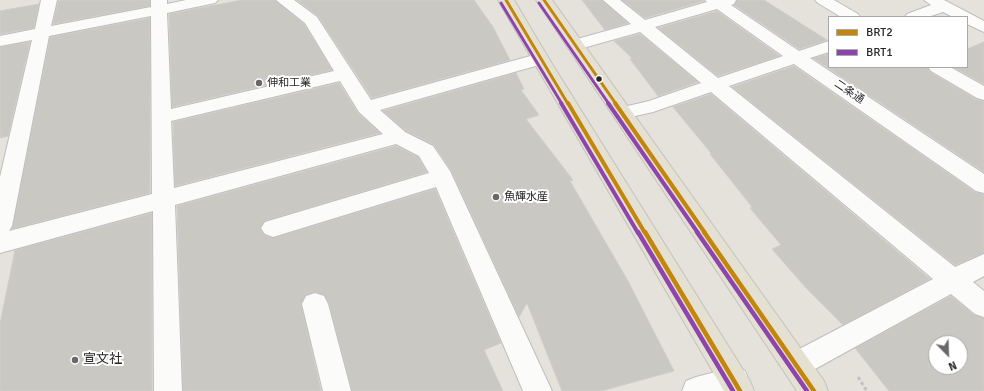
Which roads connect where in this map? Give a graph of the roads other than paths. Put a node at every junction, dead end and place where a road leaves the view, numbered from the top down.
1 (49, 0) edge
2 (210, 0) edge
3 (284, 0) edge
4 (506, 0) edge
5 (544, 0) edge
6 (611, 0) edge
7 (823, 0) edge
8 (721, 1) edge
9 (938, 3) edge
10 (159, 5) edge
11 (850, 16) edge
12 (915, 16) edge
13 (964, 16) edge
14 (968, 18) edge
15 (641, 26) junction
16 (984, 27) edge
17 (42, 33) junction
18 (0, 41) edge
19 (576, 45) junction
20 (828, 46) edge
21 (796, 57) junction
22 (540, 59) junction
23 (939, 68) edge
24 (345, 74) junction
25 (713, 85) junction
26 (984, 94) edge
27 (366, 108) junction
28 (622, 113) junction
29 (162, 118) junction
30 (398, 136) junction
31 (442, 177) junction
32 (984, 185) edge
33 (164, 200) junction
34 (0, 226) edge
35 (272, 228) dead end
36 (0, 243) edge
37 (984, 264) edge
38 (953, 280) junction
39 (315, 304) dead end
40 (984, 306) edge
41 (796, 365) junction
42 (738, 386) edge
43 (168, 391) edge
44 (337, 391) edge
45 (538, 391) edge
46 (696, 391) edge
47 (814, 391) edge

1 - 17 street
2 - 10 street
3 - 24 street
4 - 22 main road
5 - 19 main road
6 - 15 street
7 - 11 street
8 - 15 street
8 - 21 street, 二条通
9 - 12 street
9 - 13 street
10 - 17 street
10 - 29 street
14 - 16 street
15 - 19 street
15 - 25 street
17 - 18 street
17 - 34 street
19 - 28 main road
20 - 21 street
21 - 25 street
21 - 32 street, 二条通
22 - 27 street
22 - 42 main road
23 - 26 street
24 - 27 street
24 - 29 street
25 - 28 street
25 - 38 street
27 - 30 street
28 - 41 main road
29 - 33 street
30 - 31 street
30 - 33 street
31 - 35 street
31 - 45 street
33 - 36 street
33 - 43 street
37 - 38 street
38 - 40 street
38 - 41 street
39 - 44 street
41 - 47 main road
42 - 46 street

